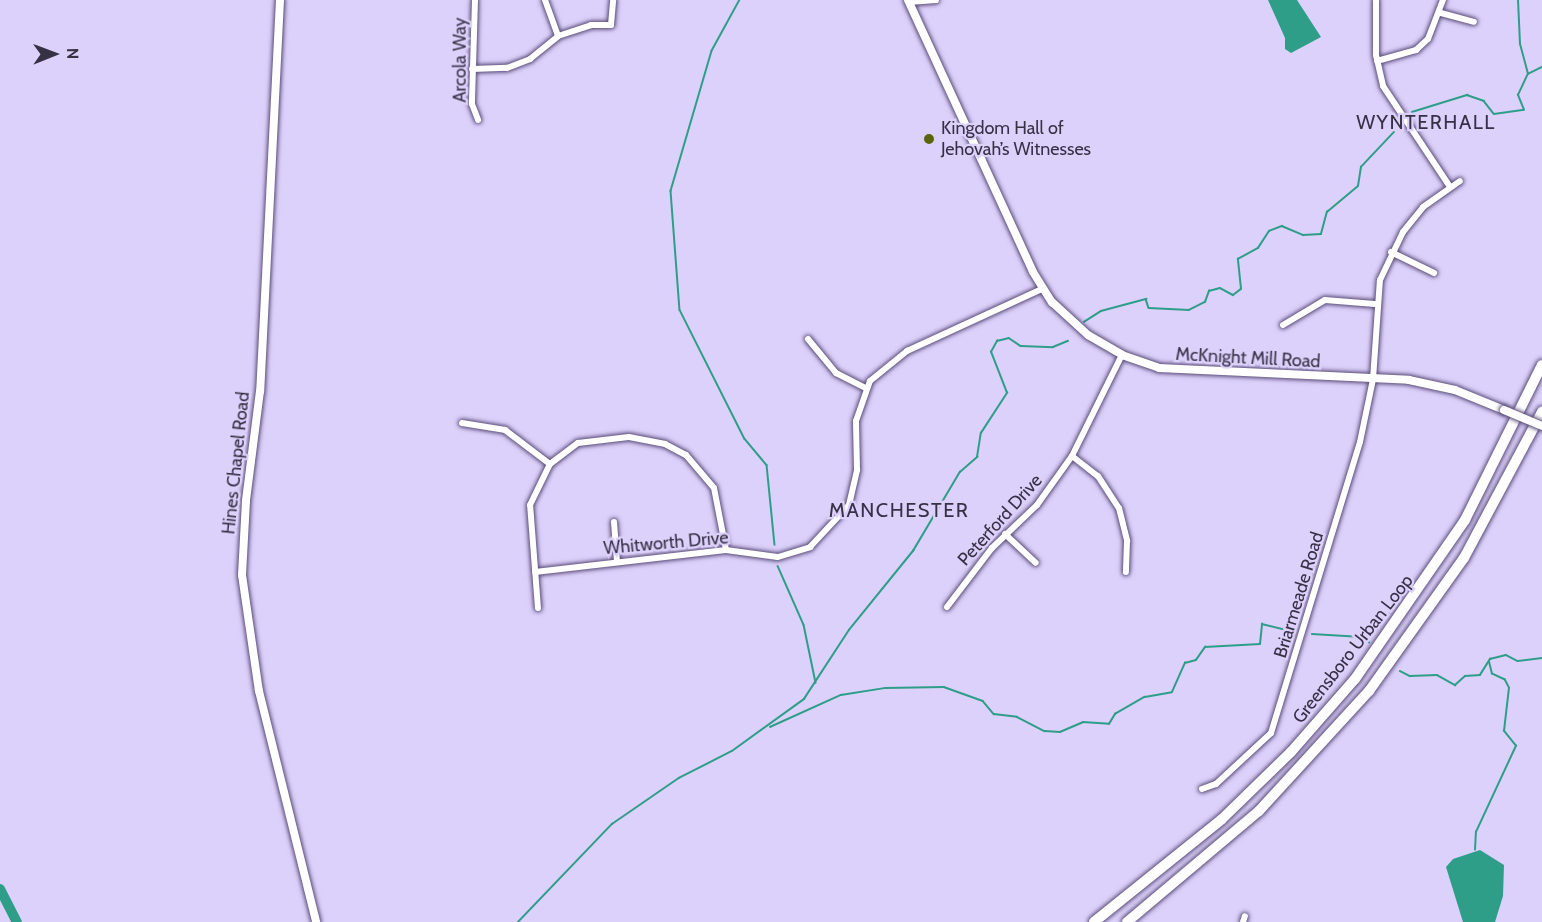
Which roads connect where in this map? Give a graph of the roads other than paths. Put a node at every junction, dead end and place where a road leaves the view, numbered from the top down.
1 (280, 0) edge
2 (475, 0) edge
3 (545, 0) edge
4 (613, 0) edge
5 (936, 0) edge
6 (1376, 0) edge
7 (1443, 0) edge
8 (908, 1) edge
9 (1441, 13) junction
10 (1474, 22) dead end
11 (558, 36) junction
12 (1377, 61) junction
13 (472, 69) junction
14 (478, 120) dead end
15 (1460, 181) dead end
16 (1450, 187) junction
17 (1391, 252) junction
18 (1434, 273) dead end
19 (1042, 289) junction
20 (1375, 304) junction
21 (1283, 325) dead end
22 (808, 339) dead end
23 (1122, 356) junction
24 (1542, 365) edge
25 (1373, 378) junction
26 (866, 388) junction
27 (1542, 412) edge
28 (462, 423) dead end
29 (1542, 426) edge
30 (1072, 456) junction
31 (550, 464) junction
32 (614, 522) dead end
33 (1005, 534) junction
34 (726, 550) junction
35 (617, 562) junction
36 (1036, 563) dead end
37 (535, 572) junction
38 (1126, 572) dead end
39 (947, 607) dead end
40 (538, 608) dead end
41 (1202, 789) dead end
42 (316, 922) edge
43 (1094, 922) edge
44 (1127, 922) edge

1 - 42 street, Hines Chapel Road
2 - 13 street, Arcola Way
3 - 11 street
4 - 11 street
5 - 8 street
6 - 12 street
7 - 9 street
8 - 19 street, McKnight Mill Road
9 - 10 street
9 - 12 street
11 - 13 street
12 - 16 street
13 - 14 street, Arcola Way
15 - 16 street, Briarmeade Road
16 - 17 street, Briarmeade Road
17 - 18 street
17 - 20 street, Briarmeade Road
19 - 23 street, McKnight Mill Road
19 - 26 street, Whitworth Drive
20 - 21 street
20 - 25 street, Briarmeade Road
22 - 26 street
23 - 25 street, McKnight Mill Road
23 - 30 street, Peterford Drive
24 - 43 highway, Greensboro Urban Loop
25 - 29 street, McKnight Mill Road, bridge
25 - 41 street, Briarmeade Road
26 - 34 street, Whitworth Drive
27 - 44 highway, Greensboro Urban Loop
28 - 31 street
30 - 33 street, Peterford Drive
30 - 38 street
31 - 34 street
31 - 37 street
32 - 35 street
33 - 36 street
33 - 39 street, Peterford Drive
34 - 35 street, Whitworth Drive
35 - 37 street, Whitworth Drive
37 - 40 street

